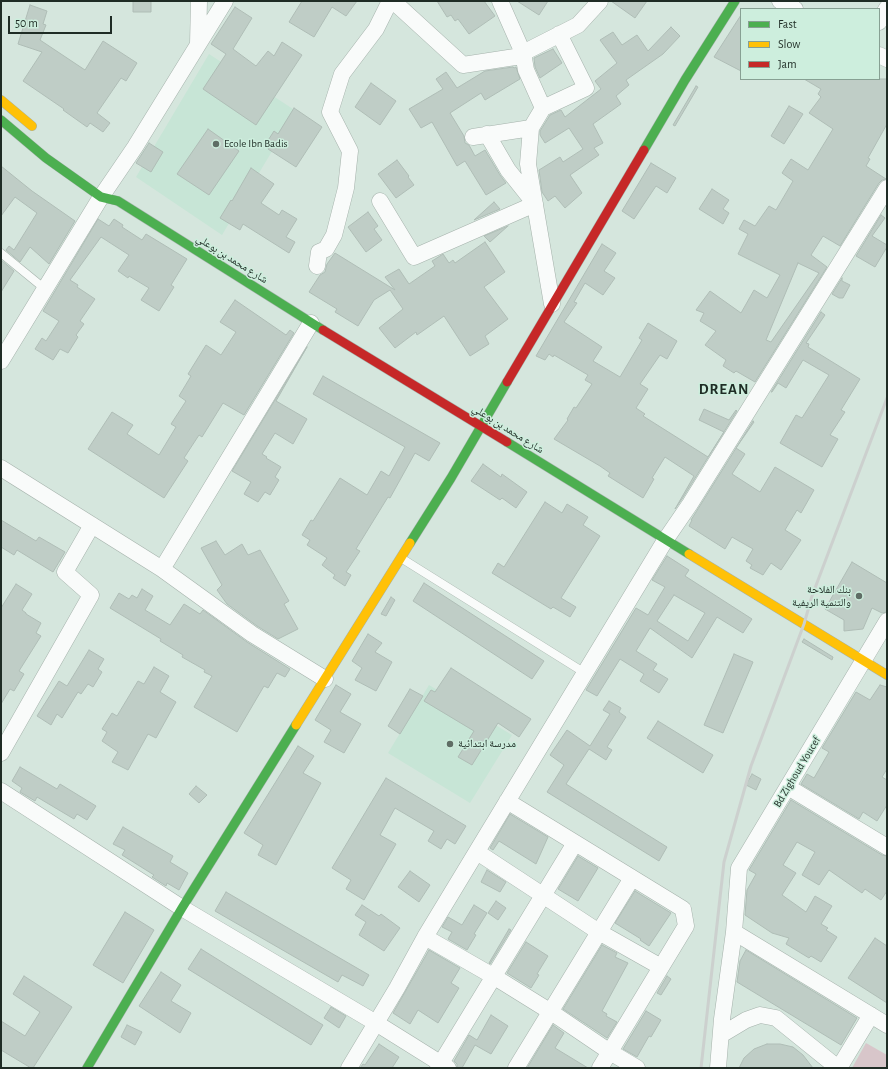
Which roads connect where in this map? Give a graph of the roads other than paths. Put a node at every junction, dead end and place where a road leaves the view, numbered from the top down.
1 (199, 1) edge
2 (225, 1) edge
3 (392, 1) edge
4 (500, 1) edge
5 (600, 1) edge
6 (735, 1) edge
7 (780, 1) edge
8 (793, 8) edge
9 (887, 8) edge
10 (880, 20) edge
11 (559, 34) junction
12 (198, 46) junction
13 (524, 53) junction
14 (1, 100) edge
15 (543, 108) junction
16 (1, 120) edge
17 (530, 128) junction
18 (37, 131) dead end
19 (887, 188) edge
20 (104, 189) junction
21 (380, 201) dead end
22 (535, 204) junction
23 (1, 252) edge
24 (317, 266) dead end
25 (46, 289) junction
26 (552, 304) junction
27 (311, 323) junction
28 (1, 361) edge
29 (480, 425) junction
30 (1, 468) edge
31 (92, 525) junction
32 (666, 539) junction
33 (401, 558) junction
34 (162, 569) junction
35 (887, 621) edge
36 (864, 661) junction
37 (585, 673) junction
38 (887, 675) edge
39 (325, 679) junction
40 (1, 753) edge
41 (788, 787) junction
42 (1, 791) edge
43 (507, 801) junction
44 (574, 843) junction
45 (887, 848) edge
46 (477, 852) junction
47 (632, 878) junction
48 (543, 894) junction
49 (182, 908) junction
50 (599, 932) junction
51 (734, 932) junction
52 (425, 937) junction
53 (661, 967) junction
54 (493, 976) junction
55 (550, 1012) junction
56 (871, 1016) junction
57 (376, 1023) junction
58 (887, 1025) edge
59 (721, 1036) junction
60 (610, 1052) junction
61 (442, 1066) edge
62 (87, 1068) edge
63 (349, 1068) edge
64 (516, 1068) edge
65 (600, 1068) edge
66 (637, 1068) edge
67 (718, 1068) edge
68 (839, 1068) edge

1 - 12 street
2 - 12 street
3 - 13 street
3 - 24 street
4 - 13 street
5 - 11 street
6 - 26 street
7 - 8 street
9 - 10 street
11 - 13 street
11 - 15 street
12 - 20 street
13 - 15 street
14 - 18 street
15 - 17 street
16 - 20 street
17 - 22 street
17 - 22 street
19 - 32 street
20 - 25 street
20 - 27 street, شارع محمد بن بوعلي
21 - 22 street
22 - 26 street
23 - 25 lane
25 - 28 street
26 - 29 street
27 - 29 street, شارع محمد بن بوعلي
27 - 34 street
29 - 32 street, شارع محمد بن بوعلي
29 - 33 street
30 - 31 street
31 - 34 street
31 - 40 street
32 - 36 street, شارع محمد بن بوعلي
32 - 37 street
33 - 37 lane
33 - 39 street
34 - 39 street
35 - 36 street, Bd Zighoud Youcef
36 - 38 street, شارع محمد بن بوعلي
36 - 41 street, Bd Zighoud Youcef
37 - 43 street
39 - 49 street
41 - 45 street
41 - 51 street, Bd Zighoud Youcef
42 - 49 street
43 - 44 street
43 - 46 street
44 - 47 street
44 - 48 street
46 - 48 street
46 - 52 street
47 - 50 street
47 - 53 street
48 - 50 street
48 - 54 street
49 - 57 street
49 - 62 street
50 - 53 street
50 - 55 street
51 - 56 street
51 - 59 street, Bd Zighoud Youcef
52 - 54 street
52 - 57 street
53 - 60 street
54 - 55 street
54 - 61 street
55 - 60 street
55 - 64 street
56 - 58 street
56 - 68 street
57 - 61 street
57 - 63 street
59 - 67 street, Bd Zighoud Youcef
59 - 68 street
60 - 65 street
60 - 66 street

